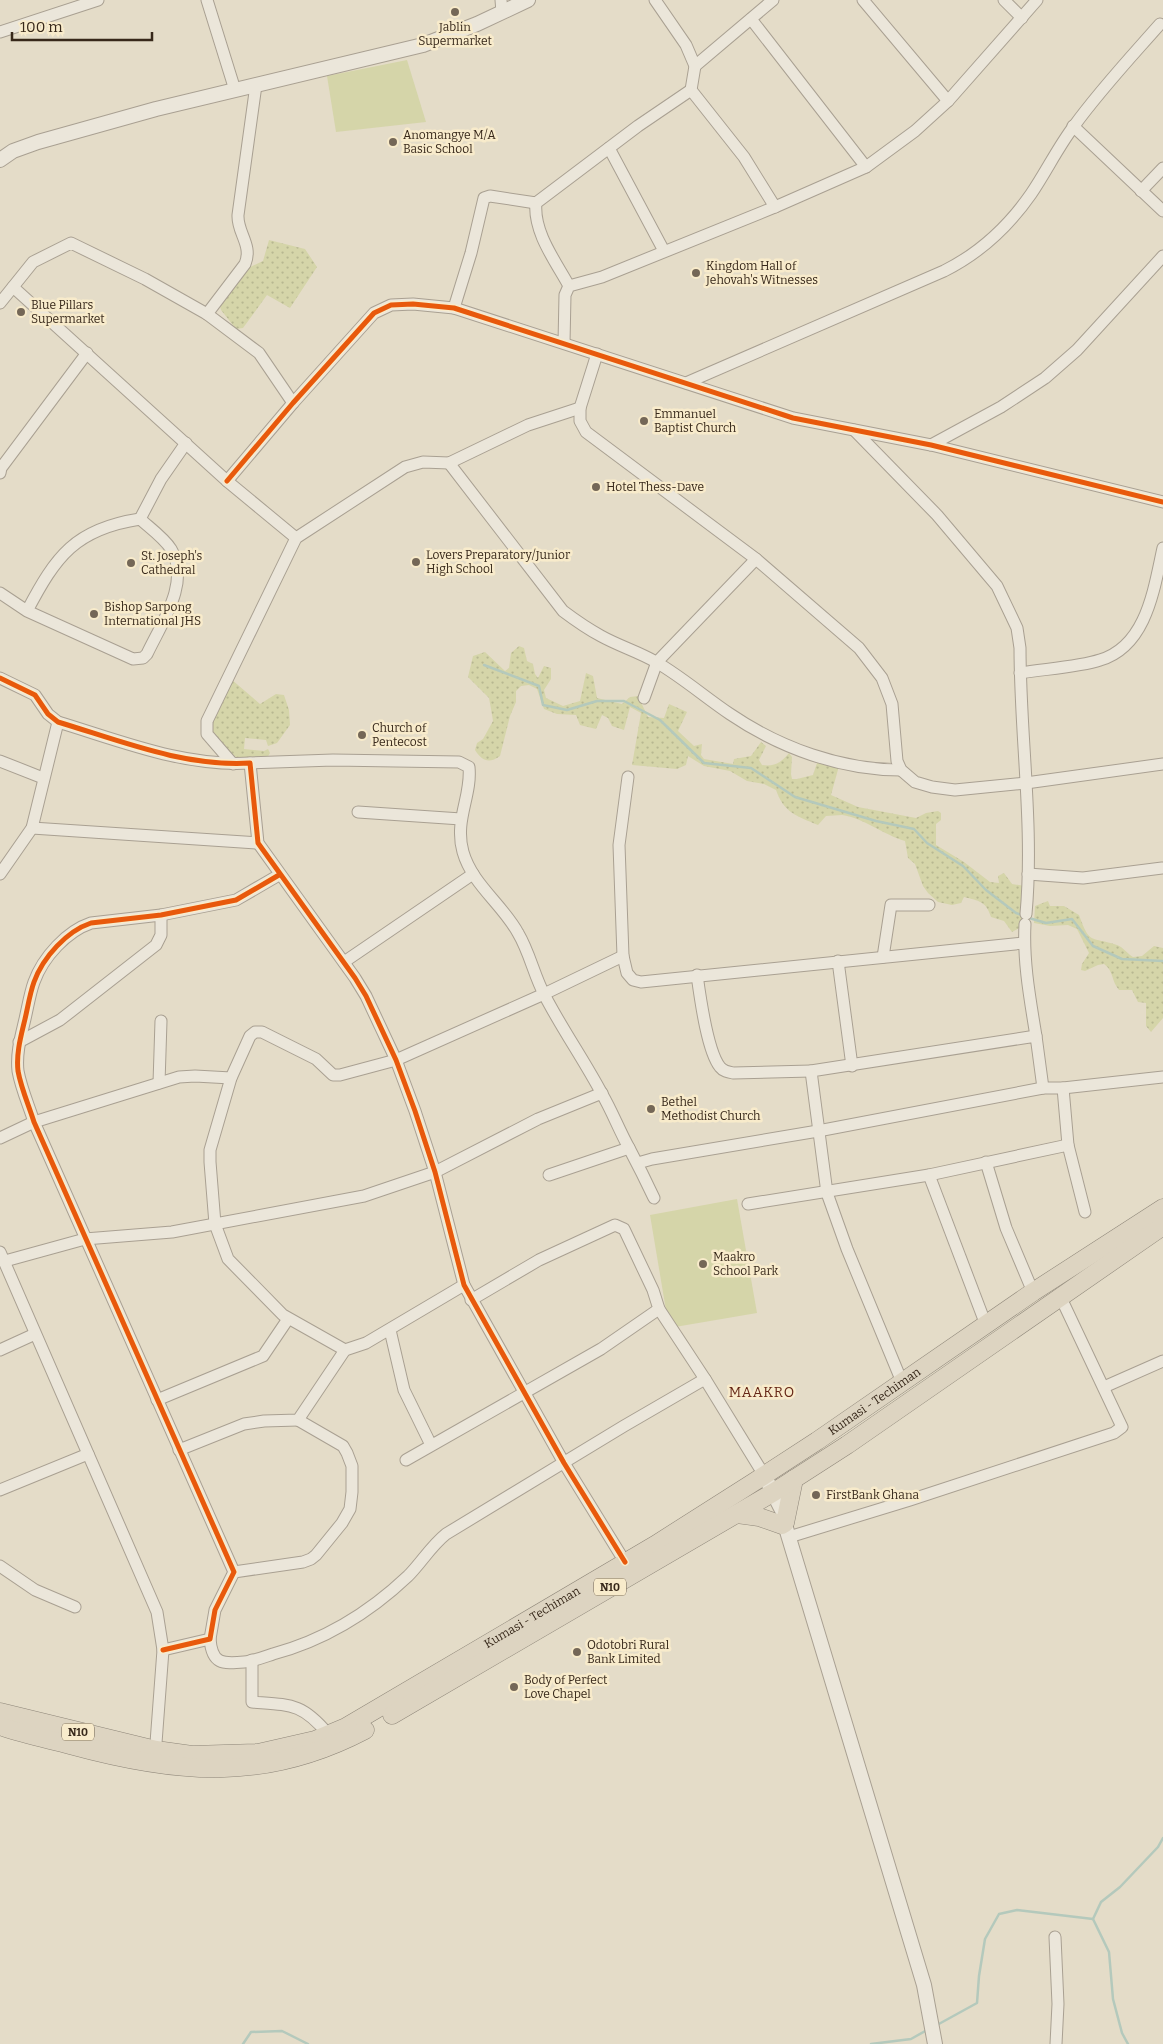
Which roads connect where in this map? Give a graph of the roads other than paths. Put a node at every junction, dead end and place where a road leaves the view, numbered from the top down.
1 (207, 0) edge
2 (528, 0) edge
3 (655, 0) edge
4 (773, 0) edge
5 (863, 0) edge
6 (1004, 0) edge
7 (1037, 0) edge
8 (94, 1) edge
9 (501, 6) edge
10 (1022, 18) junction
11 (751, 19) junction
12 (1160, 24) dead end
13 (0, 32) edge
14 (694, 66) junction
15 (256, 85) junction
16 (235, 90) junction
17 (691, 90) junction
18 (948, 101) junction
19 (1073, 126) junction
20 (609, 148) junction
21 (0, 160) edge
22 (866, 167) junction
23 (1163, 168) edge
24 (1141, 191) junction
25 (536, 204) junction
26 (774, 207) junction
27 (1163, 211) edge
28 (664, 251) junction
29 (1163, 256) edge
30 (1159, 268) edge
31 (570, 286) junction
32 (13, 287) junction
33 (0, 303) edge
34 (454, 308) junction
35 (207, 314) junction
36 (564, 344) junction
37 (87, 352) junction
38 (597, 354) junction
39 (686, 383) junction
40 (293, 403) junction
41 (580, 408) junction
42 (854, 430) junction
43 (186, 443) junction
44 (931, 445) junction
45 (449, 463) junction
46 (0, 473) edge
47 (228, 481) junction
48 (1163, 502) edge
49 (140, 519) junction
50 (296, 538) junction
51 (1163, 548) edge
52 (756, 559) junction
53 (0, 593) edge
54 (27, 611) junction
55 (656, 662) junction
56 (1020, 673) junction
57 (0, 678) edge
58 (644, 698) dead end
59 (58, 722) junction
60 (0, 761) edge
61 (250, 763) junction
62 (232, 764) junction
63 (1163, 764) edge
64 (901, 770) junction
65 (628, 777) dead end
66 (43, 778) junction
67 (1026, 783) junction
68 (358, 812) dead end
69 (461, 819) junction
70 (32, 828) junction
71 (258, 843) junction
72 (1162, 868) edge
73 (0, 874) edge
74 (473, 874) junction
75 (1028, 874) junction
76 (279, 875) junction
77 (928, 905) dead end
78 (161, 915) junction
79 (1024, 943) junction
80 (623, 956) junction
81 (883, 957) junction
82 (838, 961) junction
83 (344, 962) junction
84 (697, 975) junction
85 (544, 994) junction
86 (161, 1021) dead end
87 (1036, 1036) junction
88 (19, 1042) junction
89 (396, 1060) junction
90 (852, 1066) junction
91 (811, 1071) junction
92 (1163, 1077) edge
93 (231, 1078) junction
94 (159, 1083) junction
95 (1043, 1088) junction
96 (1063, 1088) junction
97 (602, 1093) junction
98 (34, 1122) junction
99 (818, 1131) junction
100 (0, 1138) edge
101 (1068, 1145) junction
102 (628, 1148) junction
103 (986, 1162) junction
104 (638, 1163) junction
105 (435, 1172) junction
106 (929, 1175) junction
107 (549, 1176) dead end
108 (827, 1192) junction
109 (654, 1198) dead end
110 (748, 1204) dead end
111 (1163, 1208) edge
112 (1086, 1212) dead end
113 (216, 1224) junction
114 (1163, 1226) edge
115 (84, 1239) junction
116 (2, 1257) edge
117 (464, 1285) junction
118 (1033, 1292) junction
119 (1061, 1298) junction
120 (471, 1300) junction
121 (659, 1309) junction
122 (288, 1319) junction
123 (986, 1325) junction
124 (390, 1330) junction
125 (35, 1334) junction
126 (0, 1350) edge
127 (345, 1350) junction
128 (1163, 1361) edge
129 (705, 1380) junction
130 (902, 1382) junction
131 (1104, 1388) junction
132 (524, 1392) junction
133 (157, 1400) junction
134 (298, 1420) junction
135 (431, 1445) junction
136 (179, 1450) junction
137 (88, 1454) junction
138 (406, 1460) dead end
139 (564, 1464) junction
140 (760, 1478) junction
141 (794, 1479) junction
142 (0, 1490) edge
143 (770, 1494) junction
144 (737, 1514) junction
145 (786, 1528) junction
146 (625, 1562) junction
147 (0, 1566) edge
148 (234, 1572) junction
149 (75, 1607) dead end
150 (210, 1640) junction
151 (163, 1650) junction
152 (252, 1660) junction
153 (0, 1712) edge
154 (0, 1726) edge
155 (328, 1734) junction
156 (155, 1757) junction
157 (1055, 1936) dead end
158 (934, 2041) edge
159 (1056, 2044) edge

1 - 16 street
2 - 9 street
3 - 14 street
4 - 11 street
5 - 18 street
6 - 10 street
7 - 10 street
8 - 13 street
9 - 15 street
10 - 18 street
11 - 14 street
11 - 22 street
12 - 19 street
14 - 17 street
15 - 16 street
15 - 35 street
16 - 21 street
17 - 20 street
17 - 26 street
18 - 22 street
19 - 24 street
19 - 39 street
20 - 25 street
20 - 28 street
22 - 26 street
23 - 24 street
24 - 27 street
25 - 31 street
25 - 34 street
26 - 28 street
28 - 31 street
29 - 30 street
30 - 44 street
31 - 36 street
32 - 33 street
32 - 35 street
32 - 37 street
34 - 36 street
34 - 40 street
35 - 40 street
36 - 38 street
37 - 43 street
37 - 46 street
38 - 39 street
38 - 41 street
39 - 42 street
40 - 47 street
41 - 45 street
41 - 52 street
42 - 44 street
42 - 56 street
43 - 47 street
43 - 49 street
44 - 48 street
45 - 50 street
45 - 55 street
47 - 50 street
49 - 54 street
49 - 54 street
50 - 62 street
51 - 56 street
52 - 55 street
52 - 64 street
53 - 54 street
55 - 58 street
55 - 64 street
56 - 67 street
57 - 59 street
59 - 62 street
59 - 66 street
60 - 66 street
61 - 62 street
61 - 69 street
61 - 71 street
63 - 67 street
64 - 67 street
65 - 80 street
66 - 70 street
67 - 75 street
68 - 69 street
69 - 74 street
70 - 71 street
70 - 73 street
71 - 76 street
72 - 75 street
74 - 83 street
74 - 85 street
75 - 79 street
76 - 78 street
76 - 83 street
77 - 81 street
78 - 88 street
78 - 88 street
79 - 81 street
79 - 87 street
80 - 84 street
80 - 85 street
81 - 82 street
82 - 84 street
82 - 90 street
83 - 89 street
84 - 91 street
85 - 89 street
85 - 97 street
86 - 94 street
87 - 90 street
87 - 95 street
88 - 98 street
89 - 93 street
89 - 105 street
90 - 91 street
91 - 99 street
92 - 96 street
93 - 94 street
93 - 113 street
94 - 98 street
95 - 96 street
95 - 99 street
96 - 101 street
97 - 102 street
97 - 105 street
98 - 100 street
98 - 115 street
99 - 104 street
99 - 108 street
101 - 103 street
101 - 112 street
102 - 104 street
102 - 107 street
103 - 106 street
103 - 118 street
104 - 109 street
105 - 113 street
105 - 117 street
106 - 108 street
106 - 123 street
108 - 110 street
108 - 130 street
111 - 118 highway, Kumasi - Techiman / N10
113 - 115 street
113 - 122 street
114 - 119 highway, N10
115 - 116 street
115 - 133 street
116 - 125 street
117 - 120 street
117 - 124 street
118 - 123 highway, Kumasi - Techiman / N10
119 - 131 street
119 - 141 highway, N10
120 - 121 street
120 - 132 street
121 - 129 street
121 - 132 street
122 - 127 street
122 - 133 street
123 - 130 highway, Kumasi - Techiman / N10
124 - 127 street
124 - 135 street
125 - 126 street
125 - 137 street
127 - 134 street
128 - 131 street
129 - 139 street
129 - 140 street
130 - 140 highway, Kumasi - Techiman / N10
131 - 145 street
132 - 135 street
132 - 139 street
133 - 136 street
134 - 136 street
134 - 148 street
135 - 138 street
136 - 148 street
137 - 142 street
137 - 151 street
139 - 146 street
139 - 152 street
140 - 143 street
140 - 146 highway, Kumasi - Techiman / N10
141 - 143 highway, N10
141 - 145 highway
143 - 144 highway, N10
143 - 145 street
144 - 145 highway
144 - 156 highway, N10
145 - 158 street
146 - 155 highway, Kumasi - Techiman / N10
147 - 149 street
148 - 150 street
150 - 151 street
150 - 152 street
151 - 156 street
152 - 155 street
153 - 156 highway, Kumasi - Techiman / N10
154 - 156 highway, N10
155 - 156 highway, Kumasi - Techiman / N10
157 - 159 street

